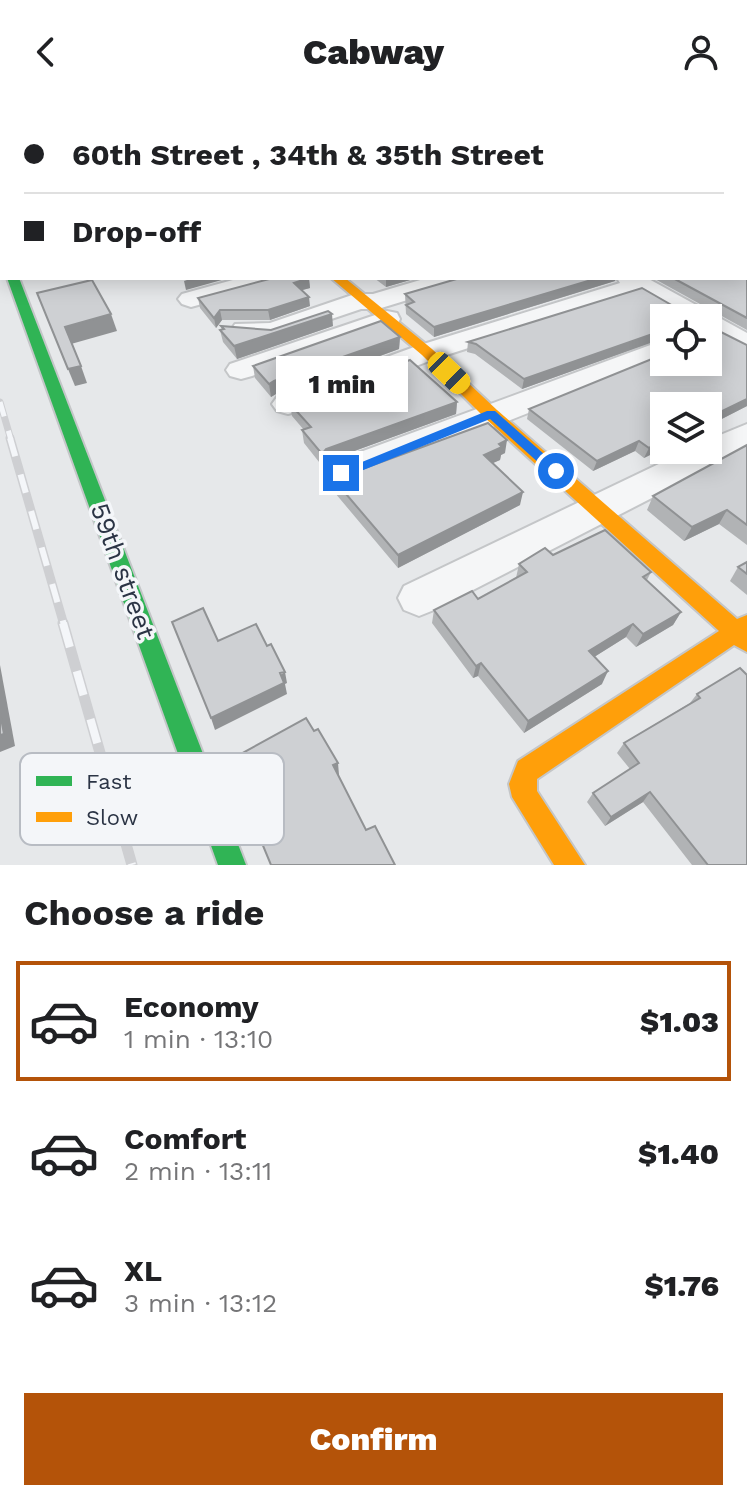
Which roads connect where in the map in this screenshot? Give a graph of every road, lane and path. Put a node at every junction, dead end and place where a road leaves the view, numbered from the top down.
1 (14, 280) edge
2 (262, 280) edge
3 (339, 280) edge
4 (448, 280) edge
5 (635, 281) edge
6 (191, 299) dead end
7 (672, 304) edge
8 (373, 307) junction
9 (747, 318) edge
10 (722, 323) edge
11 (232, 329) edge
12 (722, 333) edge
13 (747, 345) edge
14 (427, 352) junction
15 (650, 354) edge
16 (241, 370) dead end
17 (288, 404) edge
18 (491, 414) junction
19 (747, 435) edge
20 (341, 473) edge
21 (599, 509) junction
22 (419, 598) dead end
23 (743, 633) edge
24 (190, 753) edge
25 (225, 845) edge
26 (232, 865) edge
27 (571, 865) edge

1 - 24 street, 59th street
2 - 6 street
3 - 8 street
4 - 8 street
5 - 7 street
5 - 14 street
8 - 11 street
8 - 14 street
8 - 16 street
9 - 10 street
12 - 13 street
14 - 17 street
14 - 18 street
15 - 18 street
18 - 20 street
18 - 21 street
19 - 21 street
21 - 22 street
21 - 23 street
23 - 27 street
25 - 26 street, 59th street

